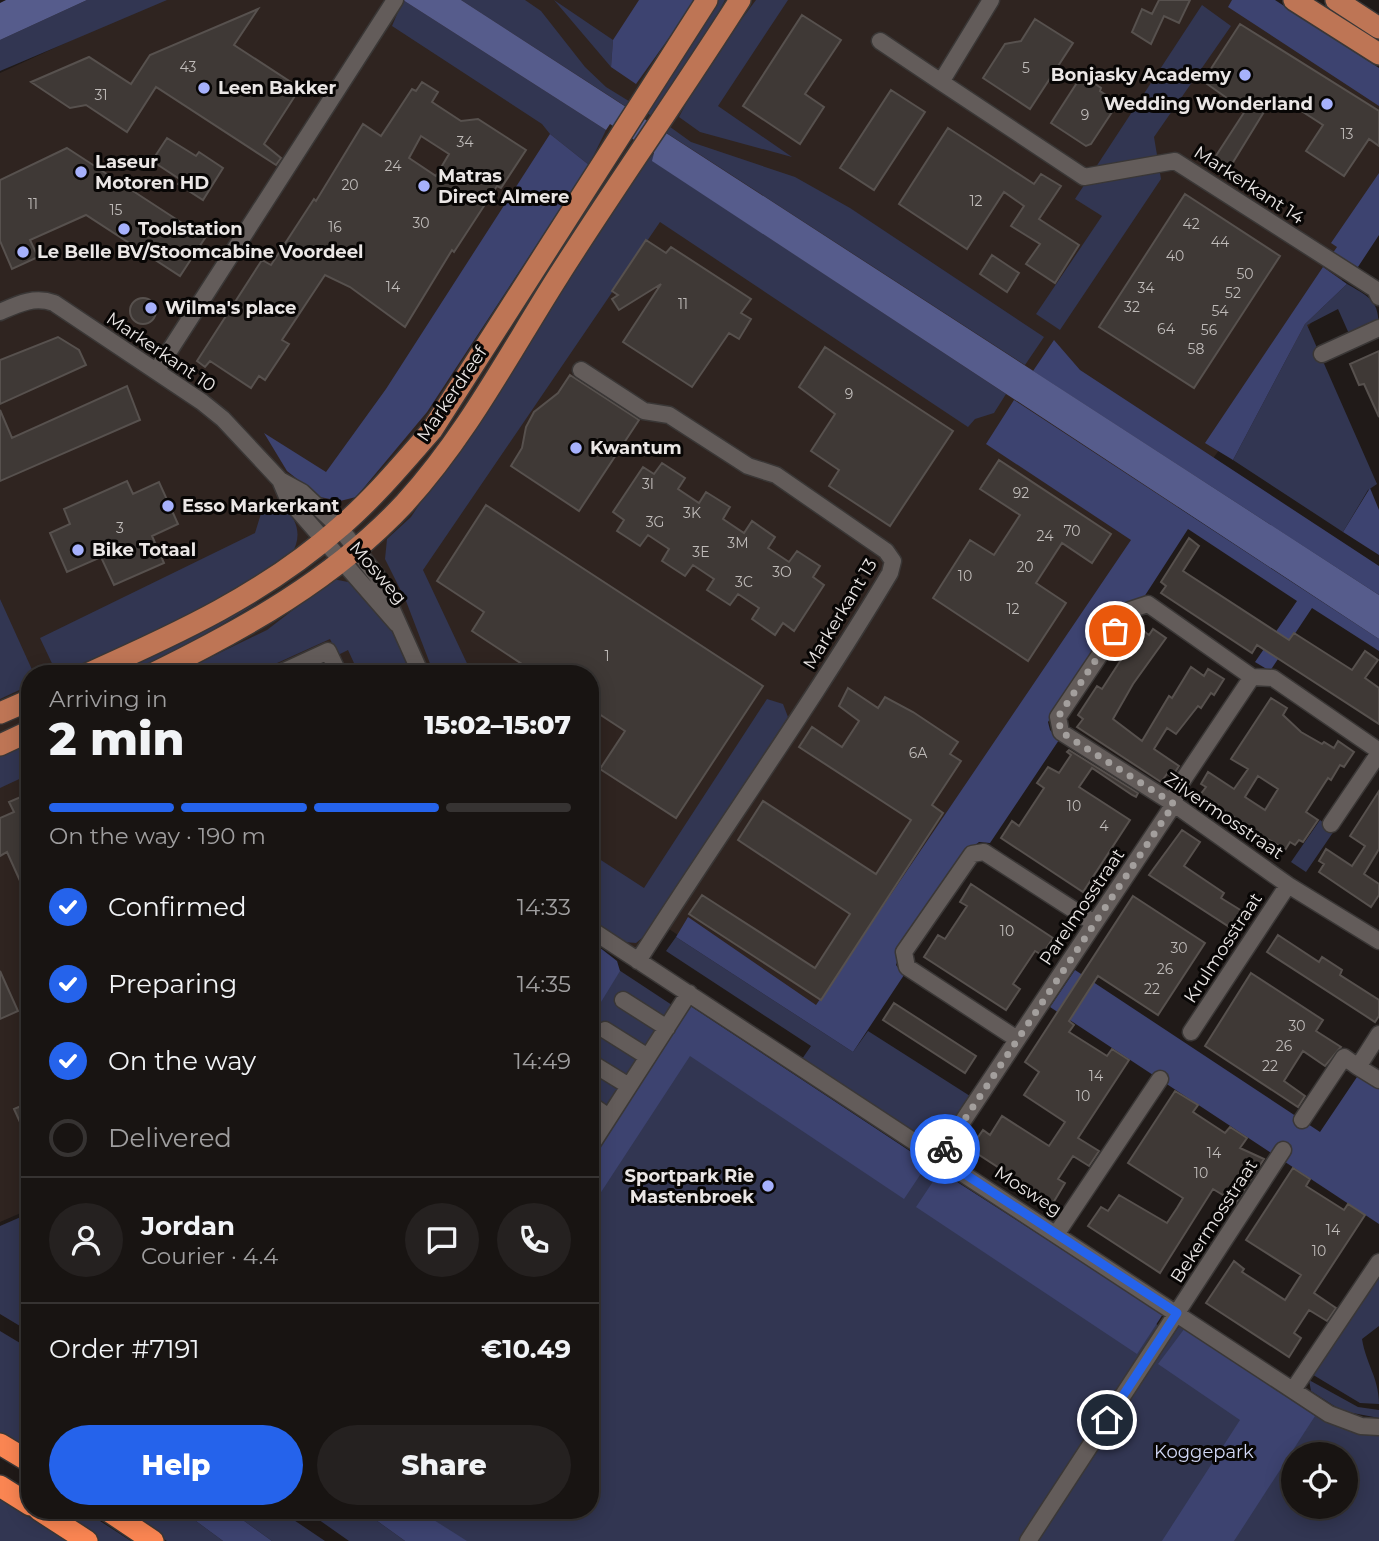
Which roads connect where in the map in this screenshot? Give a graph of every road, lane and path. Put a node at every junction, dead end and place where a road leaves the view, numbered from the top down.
1 (707, 0) edge
2 (740, 0) edge
3 (1294, 0) edge
4 (1336, 0) edge
5 (394, 1) edge
6 (988, 1) edge
7 (1379, 28) edge
8 (880, 41) dead end
9 (1379, 54) edge
10 (941, 82) junction
11 (1379, 297) edge
12 (0, 312) edge
13 (1379, 328) edge
14 (1322, 354) dead end
15 (156, 370) junction
16 (581, 370) dead end
17 (331, 535) junction
18 (349, 554) junction
19 (107, 665) edge
20 (169, 665) edge
21 (298, 665) edge
22 (334, 665) edge
23 (417, 665) edge
24 (1252, 677) junction
25 (21, 704) edge
26 (0, 713) edge
27 (21, 735) edge
28 (0, 745) edge
29 (1379, 752) edge
30 (1174, 804) junction
31 (1331, 824) dead end
32 (1288, 885) junction
33 (1094, 923) junction
34 (599, 935) edge
35 (1379, 941) edge
36 (638, 961) junction
37 (689, 993) junction
38 (623, 1000) dead end
39 (667, 1028) junction
40 (606, 1030) dead end
41 (1191, 1032) dead end
42 (1379, 1034) edge
43 (1017, 1039) junction
44 (648, 1057) junction
45 (1359, 1067) junction
46 (599, 1068) edge
47 (1160, 1079) dead end
48 (1379, 1080) edge
49 (629, 1086) junction
50 (599, 1110) edge
51 (609, 1117) junction
52 (1302, 1120) dead end
53 (599, 1132) edge
54 (1283, 1150) dead end
55 (939, 1157) junction
56 (1057, 1233) junction
57 (1379, 1262) edge
58 (1177, 1313) junction
59 (1293, 1390) junction
60 (1379, 1427) edge
61 (0, 1444) edge
62 (21, 1457) edge
63 (0, 1486) edge
64 (21, 1499) edge
65 (53, 1519) edge
66 (120, 1519) edge
67 (87, 1541) edge
68 (152, 1541) edge
69 (1028, 1541) edge

1 - 17 main road, Markerdreef
2 - 18 main road, Markerdreef
3 - 9 main road
4 - 7 main road
5 - 15 street
6 - 10 street
8 - 10 street, Markerkant 14
10 - 11 street, Markerkant 14
12 - 15 street, Markerkant 10
13 - 14 street
15 - 17 street, Markerkant 10
16 - 36 street, Markerkant 13
17 - 18 street, Mosweg
17 - 19 main road, Markerdreef
18 - 20 main road, Markerdreef
18 - 23 street, Mosweg
21 - 22 street
24 - 29 street
24 - 30 street, Parelmosstraat
24 - 30 street, Zilvermosstraat
25 - 26 main road
27 - 28 main road
29 - 31 street
30 - 32 street, Zilvermosstraat
30 - 33 street, Parelmosstraat
32 - 35 street, Zilvermosstraat
32 - 41 street, Krulmosstraat
33 - 43 street, Parelmosstraat
33 - 43 street
34 - 36 street, Mosweg
36 - 37 street, Mosweg
37 - 39 street
37 - 55 street, Mosweg
38 - 39 street
39 - 44 street
40 - 44 street
42 - 45 street
43 - 55 street, Parelmosstraat
44 - 49 street
45 - 48 street
45 - 52 street
46 - 49 street
47 - 56 street
49 - 51 street
50 - 51 street
51 - 53 street
54 - 58 street, Bekermosstraat
55 - 56 street, Mosweg
56 - 58 street, Mosweg
57 - 59 street
58 - 59 street, Mosweg
58 - 69 street, Bekermosstraat
59 - 60 street, Mosweg
61 - 62 highway
63 - 64 highway
65 - 67 highway
66 - 68 highway

